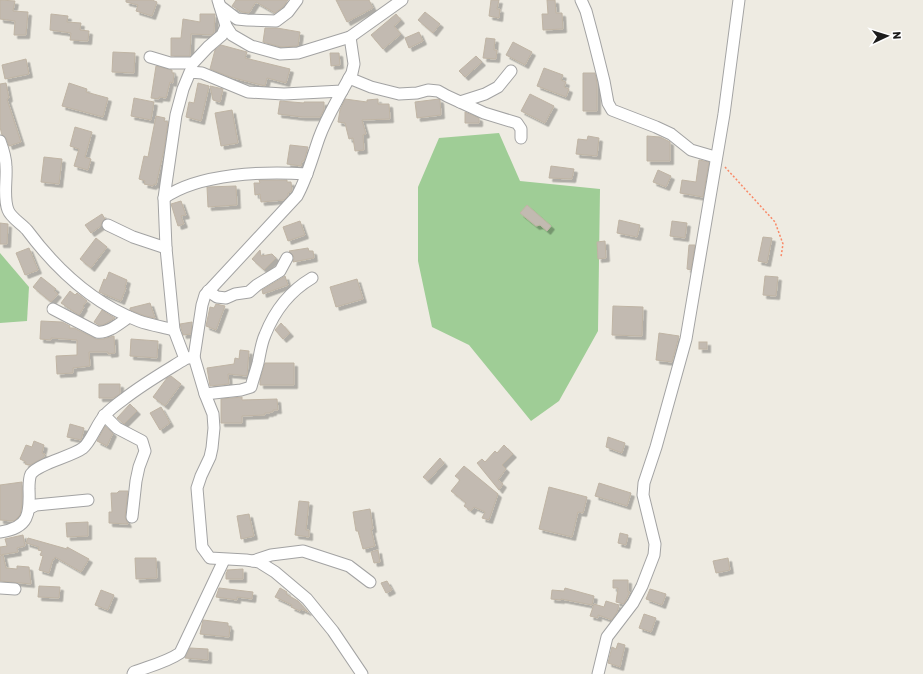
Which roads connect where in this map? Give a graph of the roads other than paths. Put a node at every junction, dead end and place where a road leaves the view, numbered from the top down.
1 (297, 0) edge
2 (402, 0) edge
3 (582, 0) edge
4 (739, 0) edge
5 (219, 3) edge
6 (226, 26) junction
7 (350, 37) junction
8 (150, 57) dead end
9 (511, 71) dead end
10 (350, 78) junction
11 (342, 91) junction
12 (460, 102) junction
13 (521, 138) dead end
14 (0, 141) edge
15 (715, 157) junction
16 (308, 174) junction
17 (164, 198) junction
18 (108, 225) dead end
19 (166, 248) junction
20 (287, 258) dead end
21 (312, 278) dead end
22 (208, 291) junction
23 (53, 309) dead end
24 (129, 317) junction
25 (174, 330) junction
26 (189, 358) junction
27 (205, 394) junction
28 (104, 415) junction
29 (88, 500) dead end
30 (30, 508) junction
31 (132, 517) dead end
32 (0, 532) edge
33 (224, 560) junction
34 (252, 561) junction
35 (370, 582) dead end
36 (0, 588) edge
37 (15, 589) dead end
38 (602, 673) edge
39 (133, 674) edge
40 (362, 674) edge

1 - 5 street
2 - 7 street
3 - 15 street
4 - 15 street
5 - 6 street
6 - 7 street
6 - 8 street
7 - 10 street
9 - 12 street
10 - 11 street
10 - 12 street
11 - 16 street
11 - 17 street
12 - 13 street
14 - 24 street
15 - 38 street
16 - 17 street
16 - 22 street
17 - 19 street
18 - 19 street
19 - 25 street
20 - 22 street
21 - 27 street
22 - 26 street
23 - 24 street
24 - 25 street
25 - 26 street
26 - 27 street
26 - 28 street
27 - 33 street
28 - 30 street
28 - 31 street
29 - 30 street
30 - 32 street
33 - 34 street
33 - 39 street
34 - 35 street
34 - 40 street
36 - 37 street

